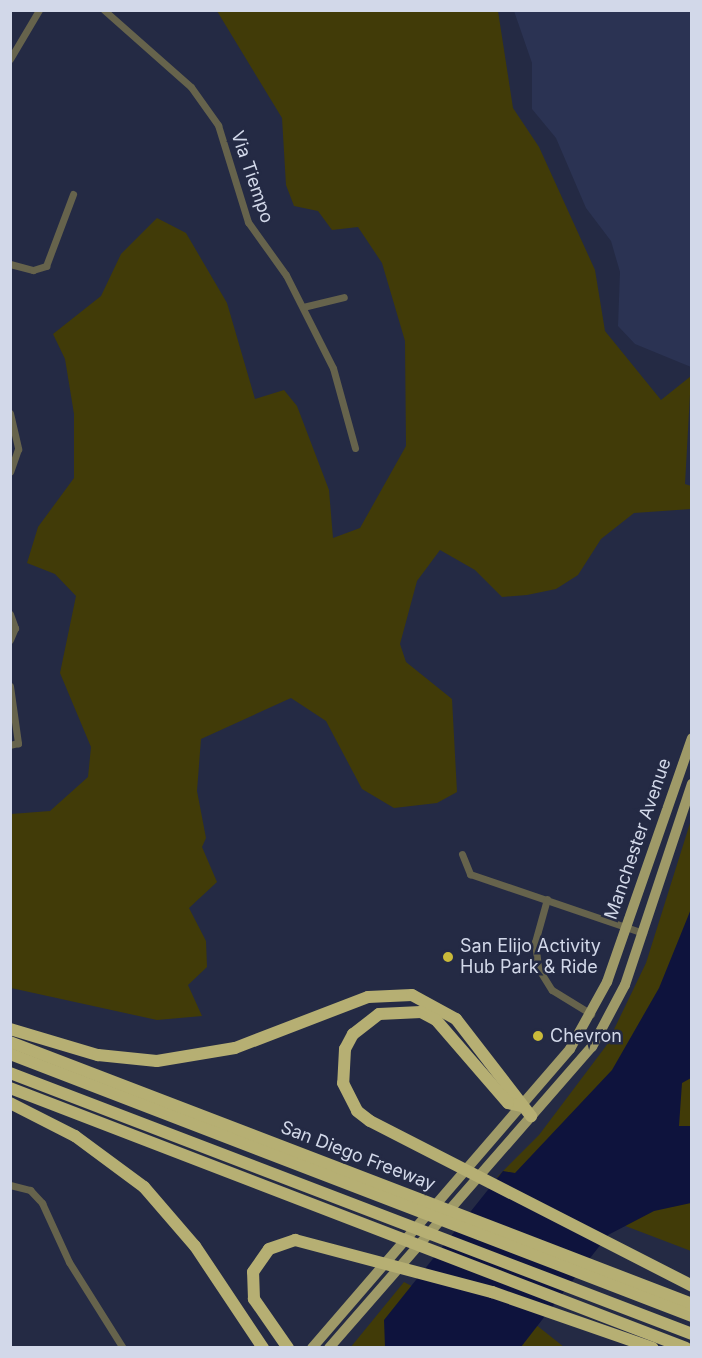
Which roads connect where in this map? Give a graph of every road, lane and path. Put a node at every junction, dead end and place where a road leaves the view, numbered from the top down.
1 (39, 10) edge
2 (104, 10) edge
3 (10, 58) edge
4 (73, 194) dead end
5 (10, 264) edge
6 (344, 297) dead end
7 (303, 307) junction
8 (10, 414) edge
9 (355, 448) dead end
10 (10, 472) edge
11 (10, 614) edge
12 (10, 640) edge
13 (10, 686) edge
14 (692, 738) edge
15 (14, 744) edge
16 (692, 784) edge
17 (462, 854) dead end
18 (547, 899) junction
19 (625, 926) junction
20 (644, 933) junction
21 (591, 1014) junction
22 (10, 1029) edge
23 (10, 1042) edge
24 (10, 1054) edge
25 (10, 1073) edge
26 (10, 1088) edge
27 (10, 1103) edge
28 (521, 1106) junction
29 (531, 1116) junction
30 (10, 1185) edge
31 (383, 1223) junction
32 (604, 1277) junction
33 (692, 1286) edge
34 (692, 1304) edge
35 (692, 1316) edge
36 (692, 1334) edge
37 (123, 1347) edge
38 (263, 1347) edge
39 (288, 1347) edge
40 (312, 1347) edge
41 (329, 1347) edge
42 (653, 1347) edge
43 (686, 1347) edge

1 - 3 street
2 - 7 street, Via Tiempo
4 - 5 street
6 - 7 street
7 - 9 street, Via Tiempo
8 - 10 street
11 - 12 street
13 - 15 street
14 - 19 main road, Manchester Avenue
16 - 20 main road, Manchester Avenue
17 - 18 street
18 - 19 street
18 - 21 street
19 - 20 street
19 - 21 main road, Manchester Avenue
20 - 29 main road, Manchester Avenue
21 - 28 main road, Manchester Avenue
22 - 28 highway
23 - 32 highway, San Diego Freeway
24 - 32 highway
25 - 31 highway
26 - 31 highway
27 - 38 highway
28 - 29 highway
28 - 33 highway
28 - 40 main road, Manchester Avenue
29 - 41 main road, Manchester Avenue
30 - 37 street
31 - 36 highway
31 - 43 highway
32 - 34 highway, San Diego Freeway
32 - 35 highway
39 - 42 highway

